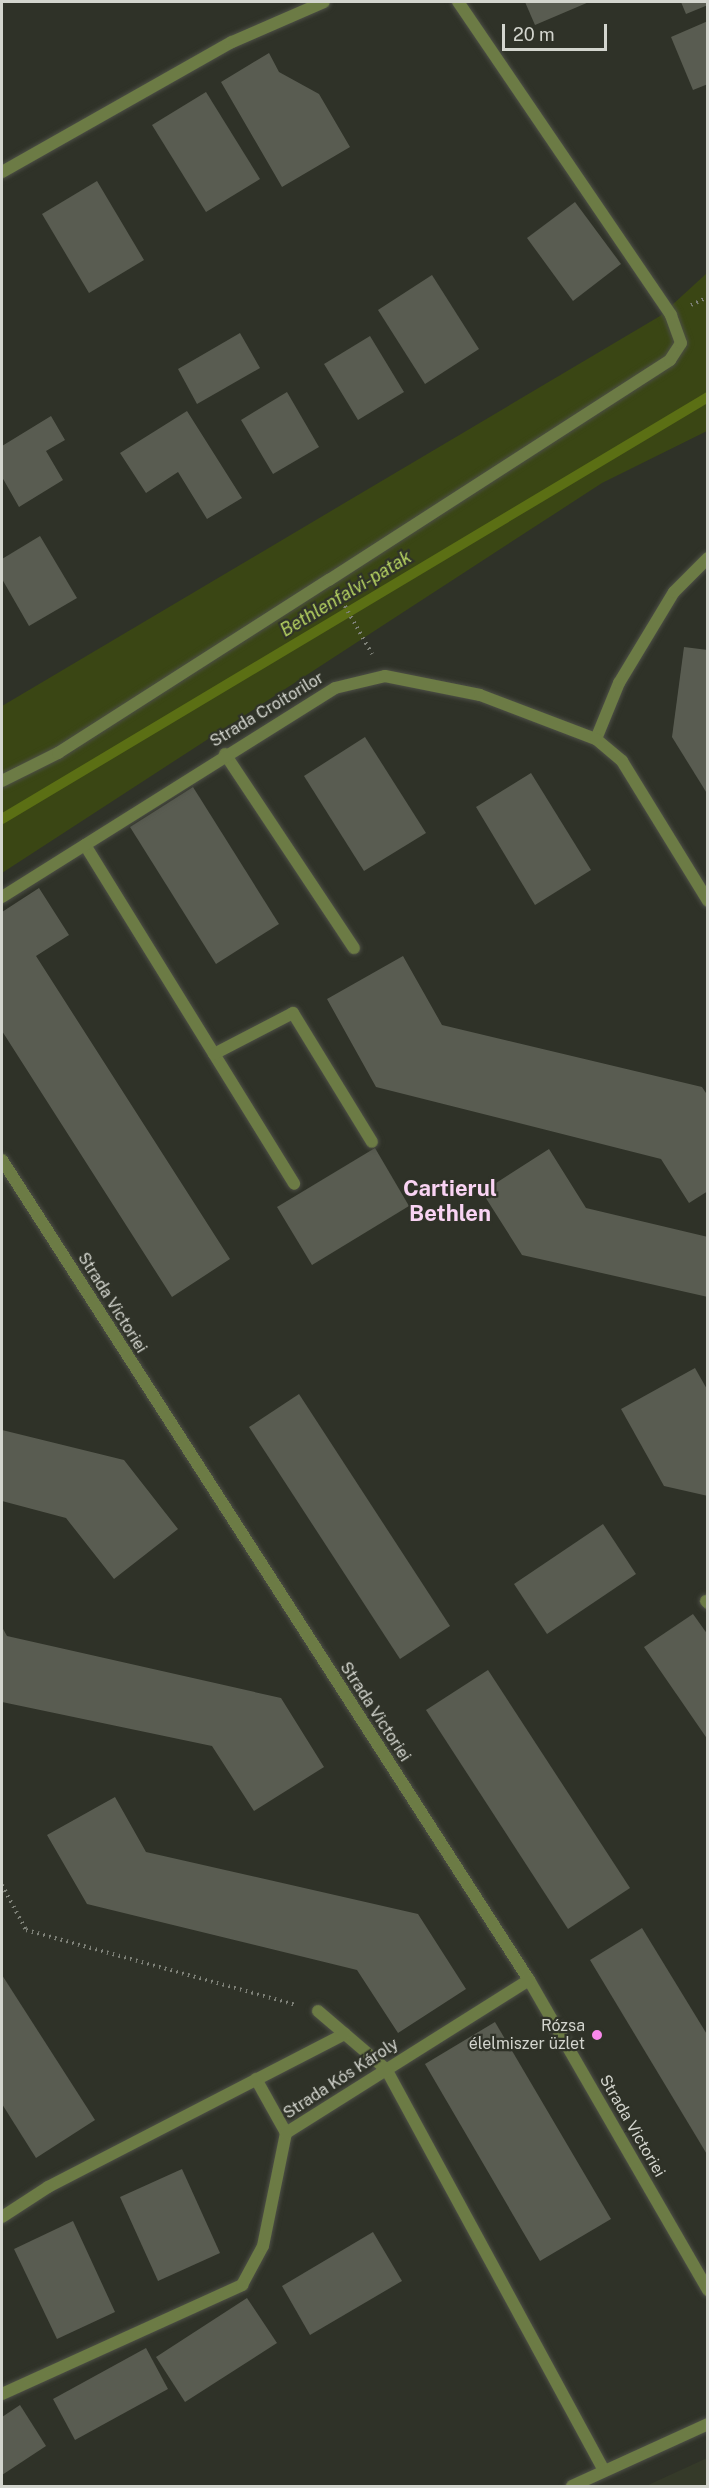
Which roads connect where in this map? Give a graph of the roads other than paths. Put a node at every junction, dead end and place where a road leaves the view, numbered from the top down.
1 (324, 2) edge
2 (458, 2) edge
3 (2, 172) edge
4 (708, 558) edge
5 (596, 739) junction
6 (225, 754) junction
7 (2, 781) edge
8 (85, 845) junction
9 (2, 897) edge
10 (708, 901) edge
11 (354, 948) dead end
12 (213, 1054) junction
13 (372, 1142) dead end
14 (2, 1160) edge
15 (294, 1185) dead end
16 (529, 1980) junction
17 (318, 2011) road end
18 (345, 2034) junction
19 (386, 2069) junction
20 (256, 2079) junction
21 (286, 2133) junction
22 (2, 2217) edge
23 (708, 2290) edge
24 (2, 2394) edge
25 (708, 2424) edge
26 (604, 2470) junction
27 (572, 2487) edge

1 - 3 street
2 - 7 street
4 - 5 street
5 - 6 street, Strada Croitorilor
5 - 10 street, Strada Croitorilor
6 - 8 street, Strada Croitorilor
6 - 11 street
8 - 9 street, Strada Croitorilor
8 - 12 street
12 - 13 street
12 - 15 street
14 - 16 street, Strada Victoriei
16 - 19 street, Strada Kós Károly
16 - 23 street, Strada Victoriei
17 - 18 street
18 - 19 street
18 - 20 street
19 - 21 street, Strada Kós Károly
19 - 26 street
20 - 21 street
20 - 22 street
21 - 24 street, Strada Kós Károly
25 - 26 street
26 - 27 street

